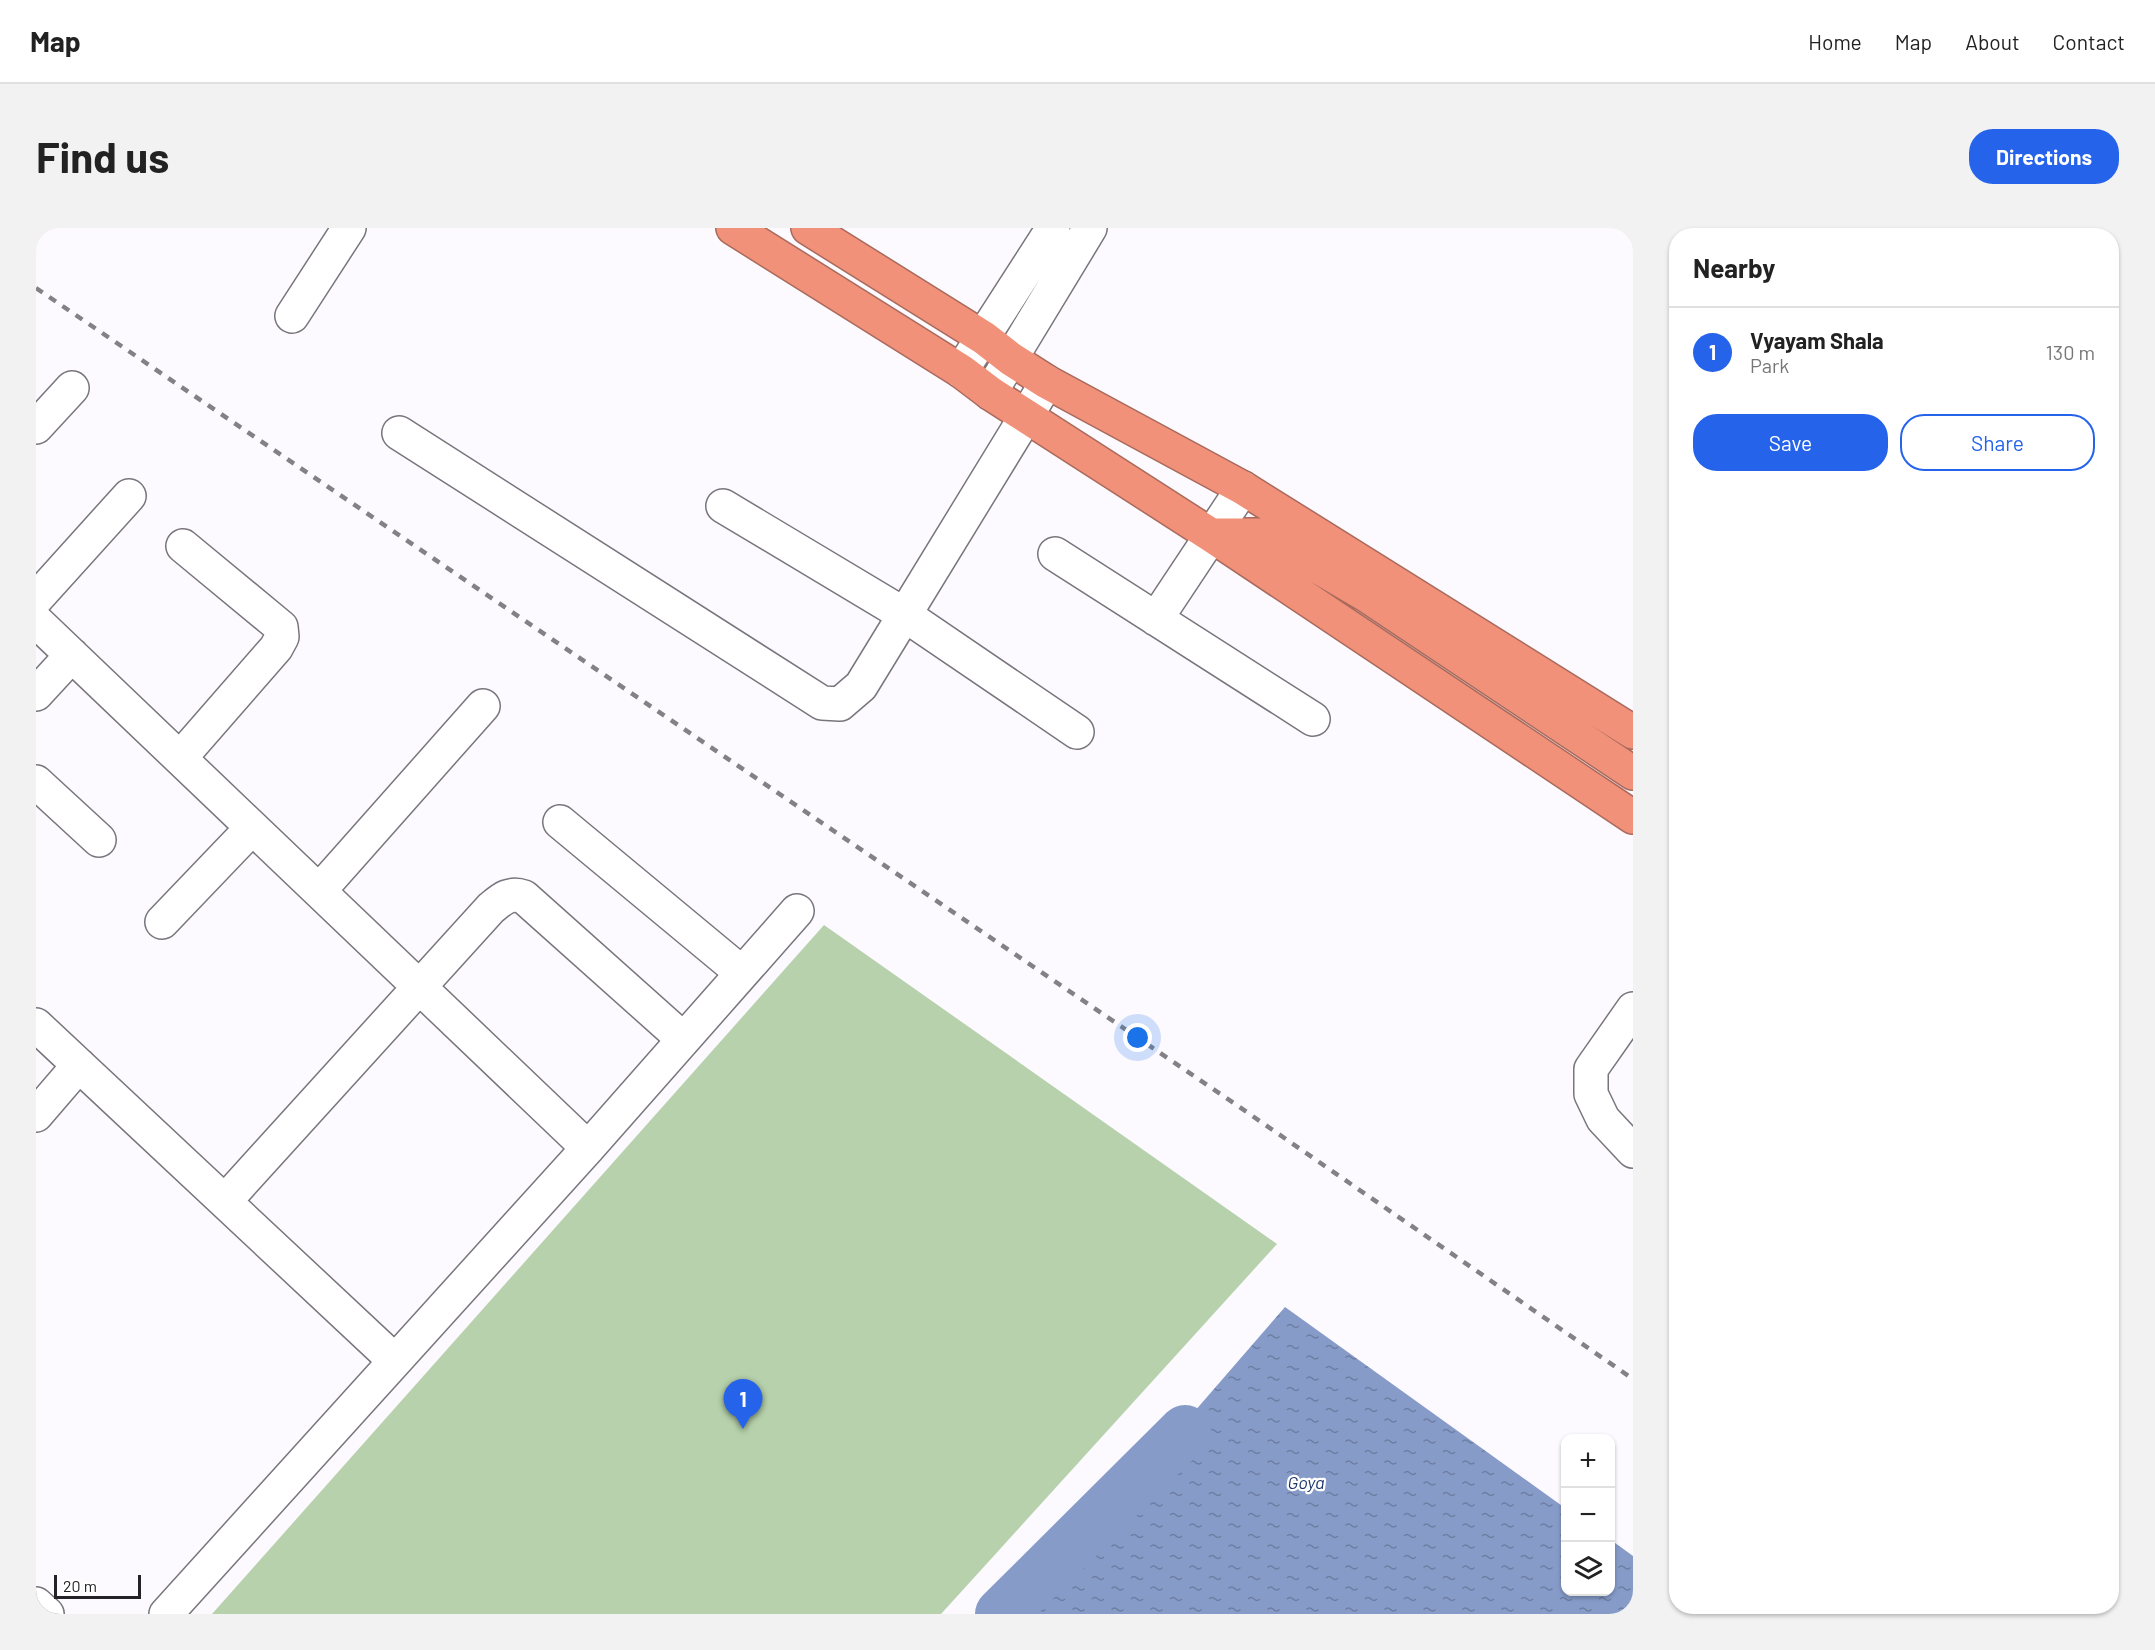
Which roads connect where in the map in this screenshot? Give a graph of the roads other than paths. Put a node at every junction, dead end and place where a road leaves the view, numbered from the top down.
1 (349, 228) edge
2 (733, 228) edge
3 (808, 228) edge
4 (1053, 228) edge
5 (1090, 228) edge
6 (292, 316) dead end
7 (984, 338) junction
8 (1011, 359) junction
9 (962, 371) junction
10 (1047, 382) junction
11 (72, 388) dead end
12 (990, 393) junction
13 (1026, 416) junction
14 (36, 427) edge
15 (399, 433) dead end
16 (1243, 488) junction
17 (129, 496) dead end
18 (723, 506) dead end
19 (1211, 535) junction
20 (183, 546) dead end
21 (1055, 554) dead end
22 (36, 599) edge
23 (905, 615) junction
24 (1156, 619) junction
25 (36, 621) edge
26 (72, 655) junction
27 (36, 694) edge
28 (483, 706) dead end
29 (1313, 719) dead end
30 (1077, 732) dead end
31 (1633, 732) edge
32 (180, 758) junction
33 (1633, 773) edge
34 (36, 782) edge
35 (1633, 818) edge
36 (560, 822) dead end
37 (252, 828) junction
38 (99, 840) dead end
39 (319, 891) junction
40 (796, 910) dead end
41 (162, 922) dead end
42 (742, 973) junction
43 (421, 988) junction
44 (1633, 1009) edge
45 (36, 1025) edge
46 (683, 1039) junction
47 (79, 1065) junction
48 (36, 1115) edge
49 (588, 1148) junction
50 (1633, 1151) edge
51 (225, 1201) junction
52 (395, 1361) junction
53 (36, 1604) edge
54 (47, 1614) edge
55 (165, 1614) edge

1 - 6 street
2 - 9 highway
3 - 7 highway
4 - 7 street
5 - 8 street
7 - 8 highway
7 - 9 street
8 - 10 highway
8 - 12 street
9 - 12 highway
10 - 13 street
10 - 16 highway
11 - 14 street
12 - 13 highway
13 - 19 highway
13 - 23 street
15 - 23 street
16 - 19 street
16 - 31 highway
17 - 22 street
18 - 23 street
19 - 24 street
19 - 33 highway
19 - 35 highway
20 - 32 street
21 - 24 street
23 - 30 street
24 - 29 street
25 - 26 street
26 - 27 street
26 - 32 street
28 - 39 street
32 - 37 street
34 - 38 street
36 - 42 street
37 - 39 street
37 - 41 street
39 - 43 street
40 - 42 street
42 - 46 street
43 - 46 street
43 - 49 street
43 - 51 street
44 - 50 street
45 - 47 street
46 - 49 street
47 - 48 street
47 - 51 street
49 - 52 street
51 - 52 street
52 - 55 street
53 - 54 street

